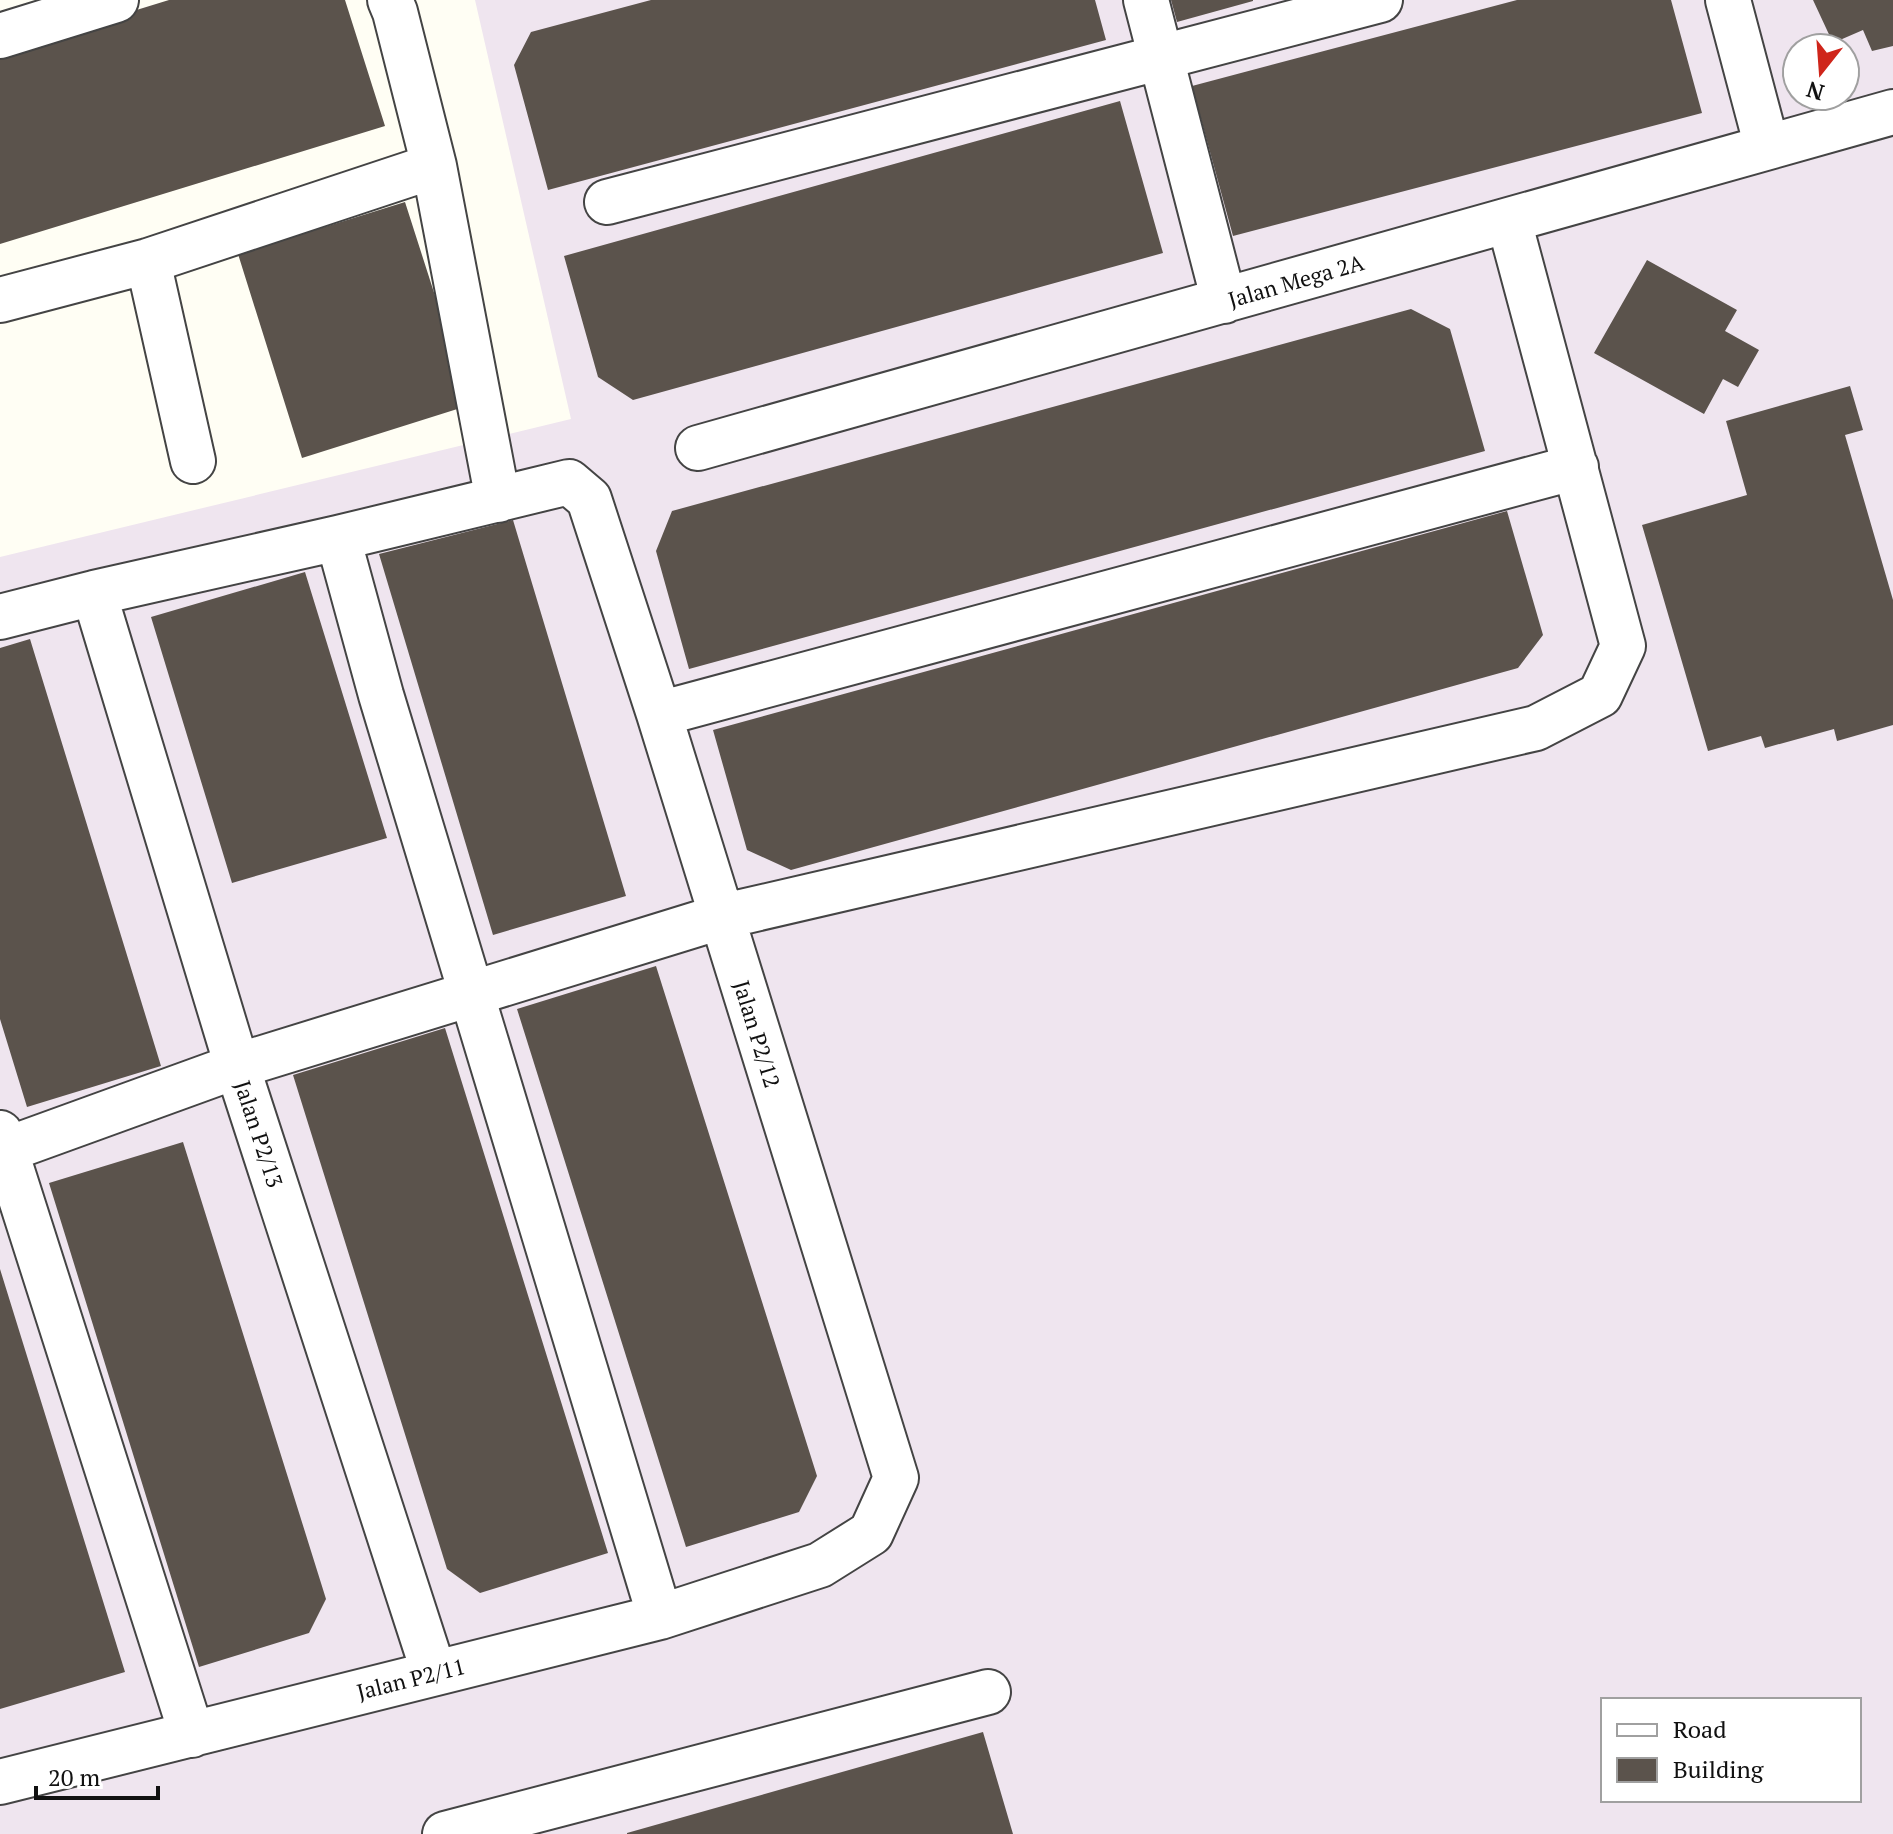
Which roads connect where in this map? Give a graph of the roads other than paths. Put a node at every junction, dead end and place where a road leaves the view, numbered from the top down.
1 (116, 0) edge
2 (390, 0) edge
3 (1146, 0) edge
4 (1380, 0) edge
5 (1728, 0) edge
6 (0, 36) edge
7 (1161, 58) junction
8 (1893, 112) edge
9 (1767, 147) junction
10 (434, 166) junction
11 (607, 202) dead end
12 (1509, 221) junction
13 (148, 261) junction
14 (0, 300) edge
15 (1224, 301) junction
16 (698, 448) dead end
17 (193, 461) dead end
18 (1576, 467) junction
19 (498, 500) junction
20 (338, 538) junction
21 (94, 593) junction
22 (0, 617) edge
23 (659, 714) junction
24 (720, 917) junction
25 (471, 994) junction
26 (237, 1066) junction
27 (2, 1145) edge
28 (820, 1565) joint
29 (660, 1617) junction
30 (434, 1673) junction
31 (988, 1692) dead end
32 (192, 1735) junction
33 (0, 1782) edge
34 (445, 1834) edge

1 - 6 street
2 - 10 street
3 - 7 street
4 - 7 street
5 - 9 street
7 - 11 street
7 - 15 street
8 - 9 street, Jalan Mega 2A
9 - 12 street, Jalan Mega 2A
10 - 13 street
10 - 19 street
12 - 15 street, Jalan Mega 2A
12 - 18 street
13 - 14 street
13 - 17 street
15 - 16 street, Jalan Mega 2A
18 - 23 street
18 - 24 street
19 - 20 street
19 - 23 street, Jalan P2/12
20 - 21 street
20 - 25 street
21 - 22 street
21 - 26 street, Jalan P2/13
23 - 24 street, Jalan P2/12
24 - 25 street
24 - 28 street, Jalan P2/12
25 - 26 street
25 - 29 street
26 - 27 street
26 - 30 street, Jalan P2/13
27 - 32 street
28 - 29 street, Jalan P2/11
29 - 30 street, Jalan P2/11
30 - 32 street, Jalan P2/11
31 - 34 street
32 - 33 street, Jalan P2/11

